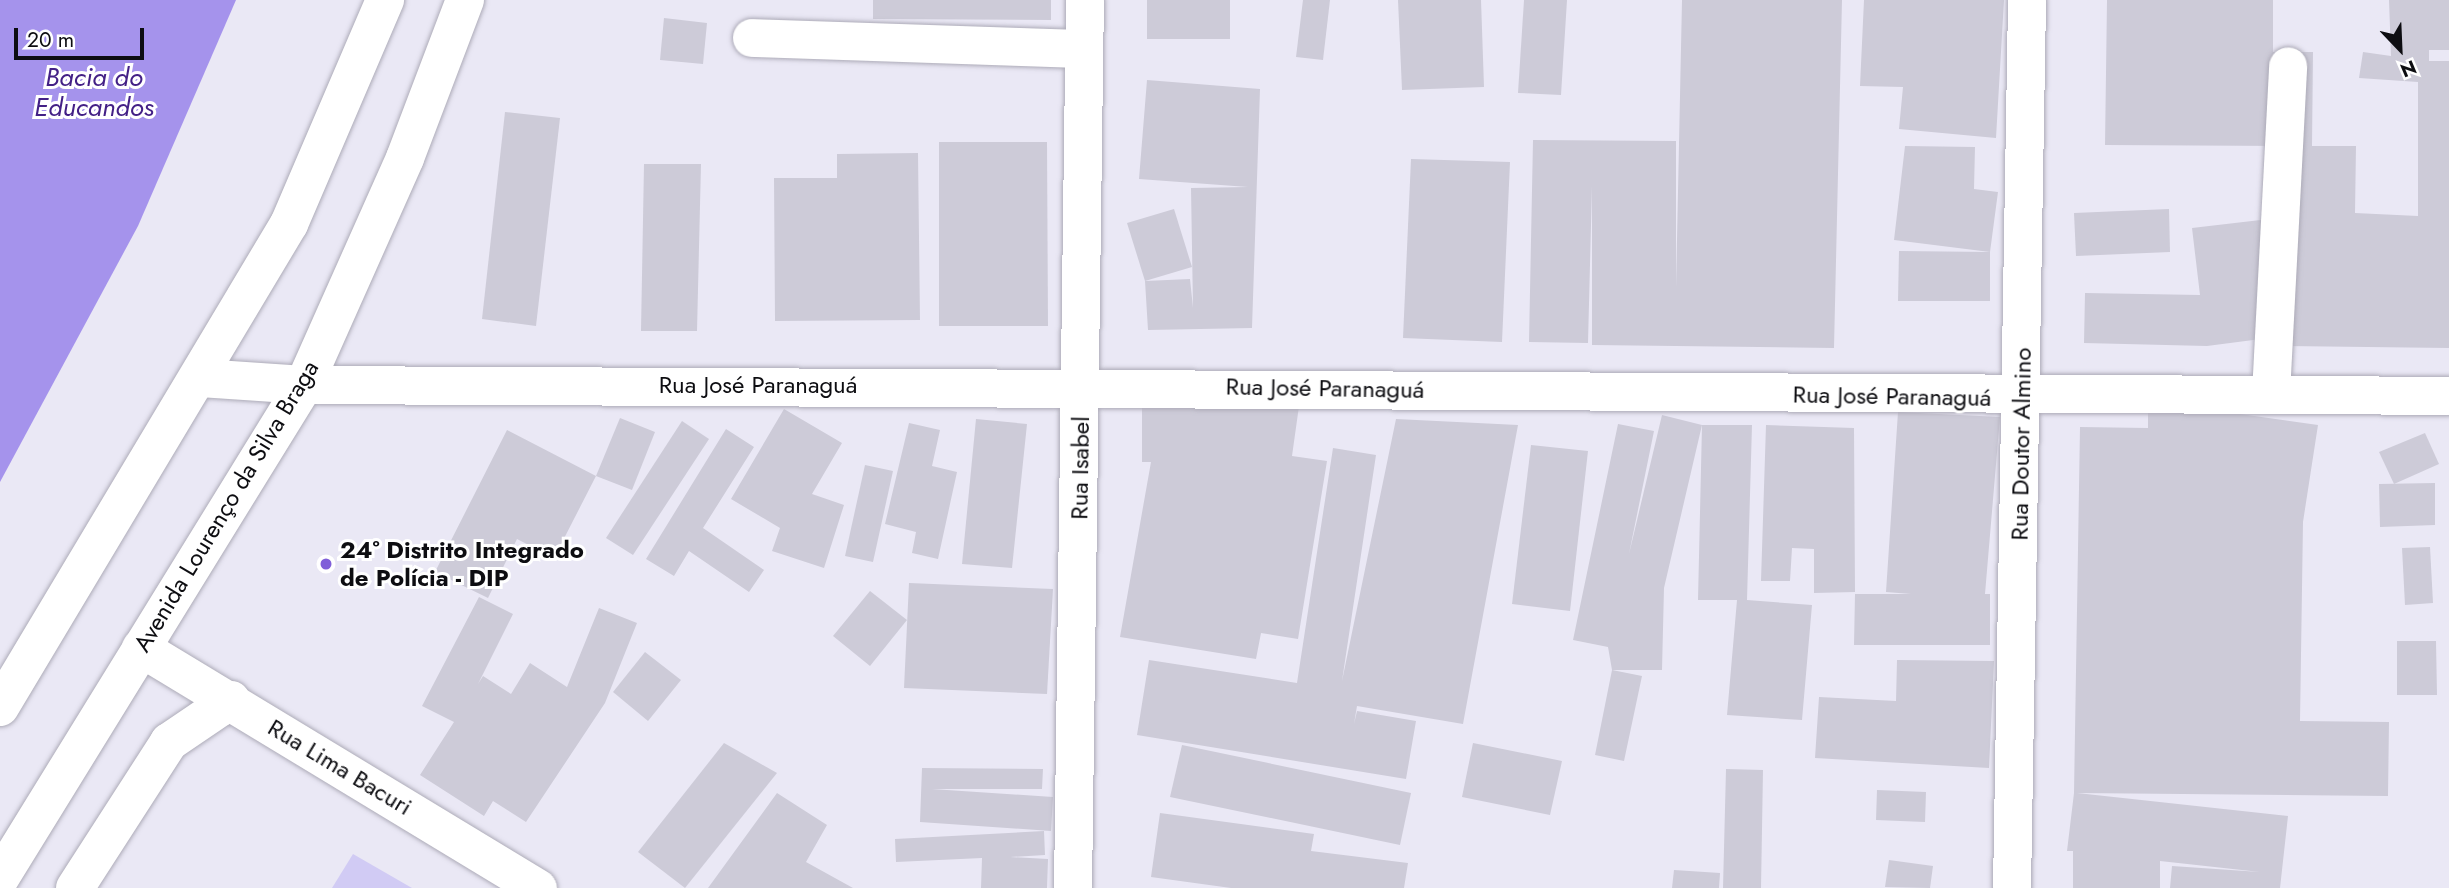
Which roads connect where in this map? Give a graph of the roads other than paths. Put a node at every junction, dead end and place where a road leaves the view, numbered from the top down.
1 (385, 0) edge
2 (465, 0) edge
3 (1085, 0) edge
4 (2027, 0) edge
5 (752, 38) dead end
6 (1084, 49) junction
7 (2288, 66) dead end
8 (201, 377) junction
9 (304, 385) junction
10 (1081, 385) junction
11 (2271, 394) junction
12 (2449, 396) edge
13 (2023, 398) junction
14 (141, 648) junction
15 (231, 700) junction
16 (0, 707) edge
17 (0, 878) edge
18 (75, 888) edge
19 (538, 888) edge
20 (1073, 888) edge
21 (2012, 888) edge

1 - 8 street
2 - 9 street, Avenida Lourenço da Silva Braga
3 - 6 street, Rua Isabel
4 - 13 street, Rua Doutor Almino
5 - 6 street
6 - 10 street, Rua Isabel
7 - 11 street
8 - 9 street, Rua José Paranaguá
8 - 16 street
9 - 10 street, Rua José Paranaguá
9 - 14 street, Avenida Lourenço da Silva Braga
10 - 13 street, Rua José Paranaguá
10 - 20 street, Rua Isabel
11 - 12 street, Rua José Paranaguá
11 - 13 street, Rua José Paranaguá
13 - 21 street, Rua Doutor Almino
14 - 15 street, Rua Lima Bacuri
14 - 17 street, Avenida Lourenço da Silva Braga
15 - 18 street
15 - 19 street, Rua Lima Bacuri

